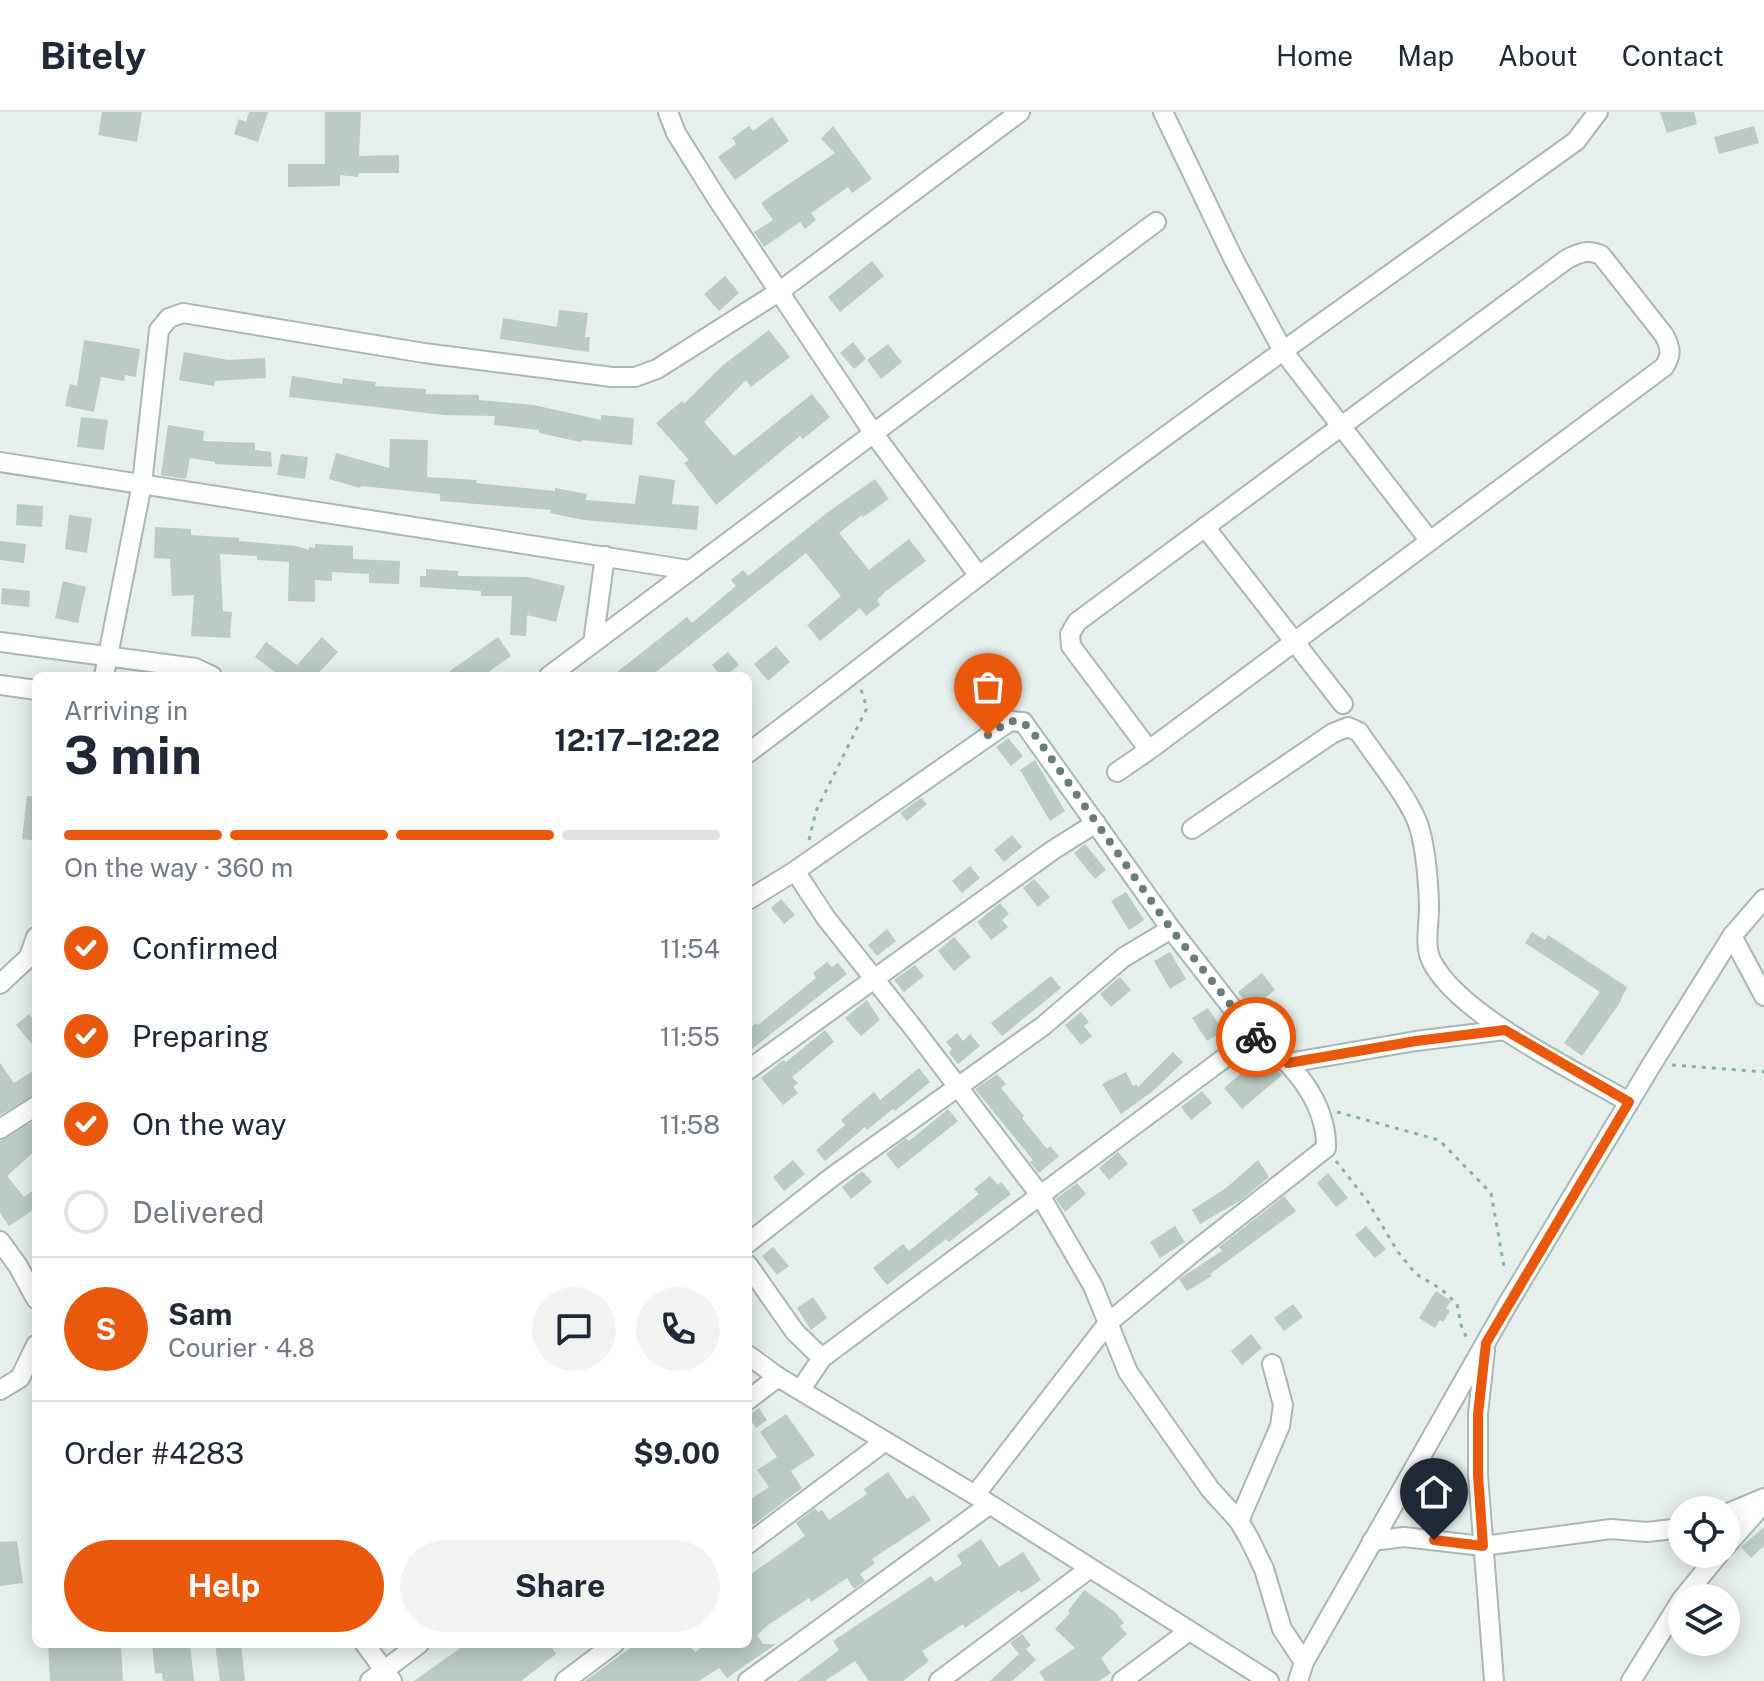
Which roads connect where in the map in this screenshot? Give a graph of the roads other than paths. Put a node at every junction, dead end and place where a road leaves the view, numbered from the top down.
1 (668, 112) edge
2 (1020, 112) edge
3 (1163, 112) edge
4 (1598, 112) edge
5 (1156, 222) dead end
6 (780, 291) junction
7 (1283, 351) junction
8 (1342, 426) junction
9 (874, 434) junction
10 (0, 462) edge
11 (142, 484) junction
12 (1205, 527) junction
13 (1430, 541) junction
14 (605, 556) junction
15 (689, 570) junction
16 (979, 576) junction
17 (0, 642) edge
18 (1295, 642) junction
19 (593, 643) junction
20 (107, 655) junction
21 (105, 672) edge
22 (204, 672) edge
23 (554, 672) edge
24 (0, 685) edge
25 (32, 689) edge
26 (1343, 704) dead end
27 (752, 750) edge
28 (1149, 750) junction
29 (1117, 772) dead end
30 (1096, 823) junction
31 (1192, 829) dead end
32 (803, 865) junction
33 (752, 897) edge
34 (1764, 899) edge
35 (1171, 929) junction
36 (1732, 936) junction
37 (32, 948) edge
38 (875, 980) junction
39 (0, 984) edge
40 (1764, 996) edge
41 (1505, 1030) junction
42 (1254, 1036) junction
43 (1288, 1063) junction
44 (752, 1067) edge
45 (957, 1088) junction
46 (1629, 1102) junction
47 (32, 1109) edge
48 (0, 1129) edge
49 (1040, 1195) junction
50 (752, 1240) edge
51 (0, 1241) edge
52 (752, 1271) edge
53 (32, 1292) edge
54 (1108, 1323) junction
55 (1481, 1351) junction
56 (752, 1358) edge
57 (822, 1358) junction
58 (1272, 1364) dead end
59 (778, 1377) junction
60 (28, 1380) edge
61 (801, 1389) junction
62 (0, 1390) edge
63 (752, 1397) edge
64 (884, 1442) junction
65 (982, 1500) junction
66 (1764, 1501) edge
67 (1740, 1509) edge
68 (1239, 1521) junction
69 (1740, 1529) edge
70 (1668, 1530) edge
71 (752, 1541) edge
72 (1372, 1541) junction
73 (1483, 1546) junction
74 (1707, 1568) edge
75 (1089, 1569) junction
76 (1694, 1584) edge
77 (1668, 1622) edge
78 (1189, 1631) junction
79 (367, 1648) edge
80 (415, 1648) edge
81 (609, 1648) edge
82 (1304, 1662) junction
83 (382, 1677) edge
84 (565, 1681) edge
85 (748, 1681) edge
86 (939, 1681) edge
87 (1122, 1681) edge
88 (1269, 1681) edge
89 (1298, 1681) edge
90 (1494, 1681) edge
91 (1631, 1681) edge

1 - 6 street
2 - 6 street
3 - 7 street
4 - 7 street
5 - 9 street
6 - 9 street
6 - 11 street
7 - 8 street
7 - 16 street
8 - 12 street
8 - 13 street
8 - 13 street
9 - 15 street
9 - 16 street
10 - 11 street
11 - 14 street
11 - 20 street
12 - 18 street
12 - 28 street
13 - 18 street
14 - 15 street
14 - 19 street
15 - 19 street
16 - 27 street
17 - 20 street
18 - 26 street
18 - 28 street
19 - 23 street
20 - 21 street
20 - 22 street
24 - 25 street
28 - 29 street
30 - 32 street
30 - 35 street
30 - 38 street
31 - 41 street
32 - 33 street
32 - 38 street
34 - 36 street
35 - 42 street
35 - 45 street
36 - 40 street
36 - 46 street
37 - 39 street
38 - 44 street
38 - 45 street
41 - 43 street
41 - 46 street
42 - 43 street
42 - 49 street
43 - 54 street
45 - 49 street
45 - 50 street
46 - 55 street
47 - 48 street
49 - 54 street
49 - 57 street
51 - 53 street
52 - 57 street
54 - 65 street
54 - 68 street
55 - 72 street
55 - 73 street
56 - 59 street
57 - 61 street
58 - 68 street
59 - 61 street
59 - 63 street
60 - 62 street
61 - 64 street
64 - 65 street
64 - 71 street
65 - 75 street
65 - 85 street
66 - 67 street
66 - 69 street
68 - 82 street
70 - 73 street
72 - 73 street
72 - 82 street
73 - 90 street
74 - 76 street
75 - 78 street
75 - 86 street
77 - 91 street
78 - 87 street
78 - 88 street
79 - 83 street
80 - 83 street
81 - 84 street
82 - 89 street

